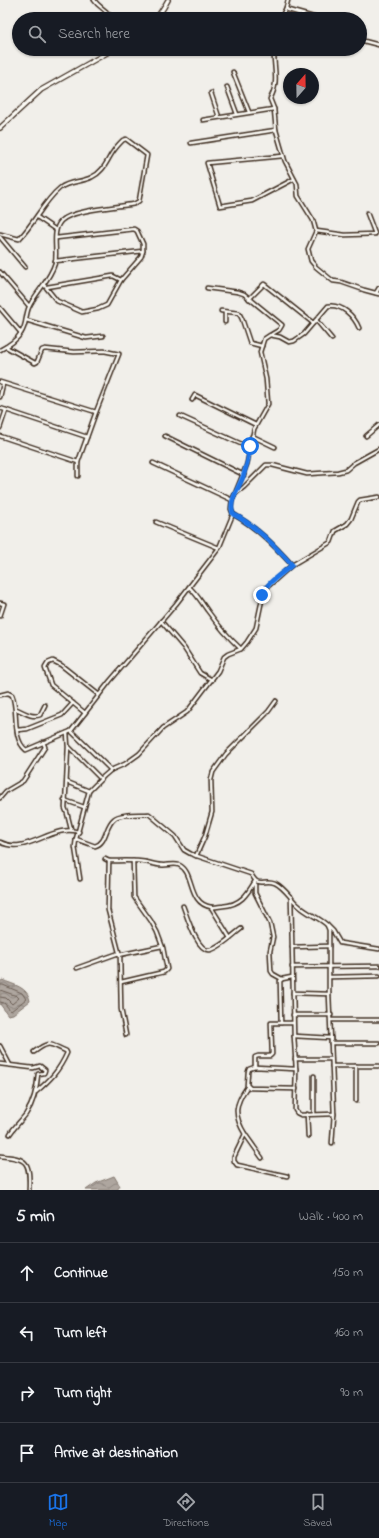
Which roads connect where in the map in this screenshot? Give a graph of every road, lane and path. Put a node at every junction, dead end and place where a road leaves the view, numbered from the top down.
1 (94, 0) edge
2 (168, 0) edge
3 (288, 0) edge
4 (286, 8) junction
5 (108, 12) edge
6 (161, 12) edge
7 (284, 12) edge
8 (292, 12) edge
9 (367, 42) edge
10 (379, 45) edge
11 (102, 56) edge
12 (274, 56) edge
13 (233, 72) dead end
14 (227, 87) dead end
15 (211, 93) dead end
16 (274, 109) junction
17 (249, 112) junction
18 (237, 114) junction
19 (218, 117) junction
20 (203, 120) dead end
21 (0, 128) edge
22 (276, 130) junction
23 (191, 144) dead end
24 (283, 156) junction
25 (294, 179) junction
26 (367, 212) dead end
27 (37, 217) junction
28 (56, 230) junction
29 (316, 230) junction
30 (0, 234) edge
31 (0, 237) edge
32 (56, 238) junction
33 (144, 251) junction
34 (55, 261) junction
35 (25, 267) dead end
36 (0, 272) edge
37 (121, 280) junction
38 (45, 286) junction
39 (207, 288) dead end
40 (379, 288) edge
41 (378, 293) edge
42 (249, 298) junction
43 (29, 306) junction
44 (0, 308) edge
45 (221, 311) dead end
46 (225, 312) junction
47 (26, 320) junction
48 (316, 320) junction
49 (225, 322) dead end
50 (313, 324) junction
51 (359, 328) dead end
52 (21, 333) junction
53 (270, 335) junction
54 (103, 336) dead end
55 (332, 339) dead end
56 (262, 346) junction
57 (6, 347) junction
58 (0, 350) edge
59 (2, 383) edge
60 (0, 397) edge
61 (192, 400) dead end
62 (0, 408) edge
63 (6, 410) junction
64 (96, 412) junction
65 (180, 416) dead end
66 (256, 425) junction
67 (379, 426) edge
68 (0, 428) edge
69 (0, 436) edge
70 (166, 436) dead end
71 (252, 436) junction
72 (366, 436) dead end
73 (87, 437) junction
74 (275, 447) dead end
75 (250, 448) junction
76 (379, 450) edge
77 (78, 462) junction
78 (153, 463) dead end
79 (244, 475) junction
80 (78, 476) dead end
81 (235, 494) junction
82 (379, 497) edge
83 (232, 500) junction
84 (233, 514) junction
85 (156, 522) dead end
86 (219, 548) junction
87 (292, 565) junction
88 (189, 587) junction
89 (0, 603) edge
90 (0, 616) edge
91 (161, 621) junction
92 (241, 649) junction
93 (212, 680) junction
94 (0, 695) edge
95 (99, 695) junction
96 (276, 701) dead end
97 (72, 703) junction
98 (45, 705) dead end
99 (16, 708) junction
100 (85, 713) junction
101 (17, 730) junction
102 (71, 731) junction
103 (66, 732) junction
104 (43, 742) junction
105 (68, 747) junction
106 (111, 770) junction
107 (101, 779) junction
108 (67, 782) junction
109 (89, 791) junction
110 (0, 798) edge
111 (64, 800) junction
112 (84, 807) junction
113 (71, 829) junction
114 (79, 832) junction
115 (76, 839) junction
116 (0, 842) edge
117 (196, 856) junction
118 (105, 859) dead end
119 (109, 861) junction
120 (133, 861) junction
121 (80, 879) dead end
122 (255, 881) junction
123 (290, 897) junction
124 (183, 906) dead end
125 (211, 907) junction
126 (327, 925) junction
127 (241, 929) dead end
128 (230, 938) junction
129 (162, 946) junction
130 (329, 946) junction
131 (292, 947) junction
132 (379, 949) edge
133 (119, 954) junction
134 (379, 966) edge
135 (292, 967) junction
136 (329, 967) junction
137 (77, 968) dead end
138 (379, 976) edge
139 (292, 977) junction
140 (330, 977) junction
141 (282, 979) junction
142 (121, 982) junction
143 (293, 993) junction
144 (329, 994) junction
145 (293, 1015) junction
146 (331, 1015) junction
147 (331, 1020) junction
148 (379, 1020) edge
149 (281, 1022) junction
150 (293, 1023) junction
151 (126, 1035) dead end
152 (294, 1036) junction
153 (331, 1038) junction
154 (331, 1043) junction
155 (379, 1043) edge
156 (0, 1046) edge
157 (34, 1052) dead end
158 (295, 1059) junction
159 (331, 1059) junction
160 (0, 1064) edge
161 (10, 1065) junction
162 (331, 1066) junction
163 (356, 1066) junction
164 (379, 1066) edge
165 (255, 1067) junction
166 (296, 1069) junction
167 (314, 1076) dead end
168 (247, 1087) junction
169 (296, 1089) junction
170 (36, 1093) junction
171 (356, 1102) dead end
172 (307, 1114) junction
173 (314, 1114) junction
174 (334, 1114) junction
175 (10, 1134) dead end
176 (245, 1134) junction
177 (308, 1136) dead end
178 (332, 1143) dead end
179 (0, 1156) edge
180 (262, 1158) dead end
181 (287, 1176) dead end
182 (29, 1190) edge

1 - 5 street
2 - 6 street
3 - 4 street
4 - 7 street
4 - 8 street
9 - 10 street
11 - 21 street
12 - 16 street
13 - 17 street
14 - 18 street
15 - 19 street
16 - 17 street
16 - 22 street
17 - 18 street
18 - 19 street
19 - 20 street
22 - 23 street
22 - 24 street
24 - 25 street
24 - 25 street
25 - 29 street
26 - 29 street
27 - 28 street
27 - 28 street
27 - 30 street
28 - 32 street
29 - 41 street
31 - 35 street
32 - 33 street
32 - 34 street
33 - 34 street
33 - 37 street
34 - 38 street
36 - 43 street
37 - 38 street
37 - 38 street
38 - 43 street
39 - 42 street
40 - 41 street
42 - 50 street
42 - 53 street
43 - 47 street
44 - 52 street
45 - 46 street
46 - 49 street
46 - 56 street
47 - 52 street
47 - 54 street
48 - 50 street
48 - 51 street
48 - 55 street
50 - 53 street
52 - 57 street
53 - 56 street
56 - 66 street
57 - 58 street
57 - 64 street
59 - 60 street
59 - 64 street
61 - 66 street
62 - 63 street
63 - 68 street
63 - 73 street
64 - 73 street
65 - 75 street
66 - 71 street
67 - 72 street
69 - 77 street
70 - 79 street
71 - 74 street
71 - 75 street
73 - 77 street
75 - 79 street
76 - 81 street
77 - 80 street
78 - 83 street
79 - 81 street
81 - 83 street
82 - 87 street
83 - 84 street
84 - 86 street
84 - 87 street
85 - 86 street
86 - 88 street
87 - 92 street
88 - 91 street
88 - 92 street
89 - 90 street
91 - 93 street
91 - 95 street
92 - 93 street
93 - 106 street
94 - 99 street
95 - 97 street
95 - 100 street
96 - 117 street
97 - 100 street
97 - 101 street
98 - 99 street
99 - 101 street
100 - 102 street
101 - 104 street
102 - 103 street
102 - 106 street
103 - 104 street
103 - 105 street
104 - 110 street
105 - 107 street
105 - 108 street
106 - 107 street
107 - 109 street
108 - 109 street
108 - 111 street
109 - 112 street
111 - 112 street
111 - 113 street
112 - 114 street
113 - 114 street
113 - 116 street
114 - 115 street
115 - 117 street
115 - 121 street
117 - 122 street
118 - 119 street
119 - 120 street
119 - 133 street
120 - 125 street
120 - 129 street
122 - 123 street
122 - 125 street
122 - 141 street
123 - 126 street
123 - 131 street
124 - 128 street
125 - 128 street
126 - 130 street
126 - 132 street
127 - 128 street
129 - 133 street
129 - 142 street
130 - 131 street
130 - 136 street
131 - 135 street
133 - 137 street
133 - 142 street
134 - 136 street
135 - 136 street
135 - 139 street
136 - 140 street
138 - 140 street
139 - 141 street
139 - 143 street
140 - 144 street
141 - 149 street
142 - 151 street
143 - 144 street
143 - 145 street
144 - 146 street
145 - 146 street
145 - 150 street
146 - 147 street
147 - 148 street
147 - 153 street
149 - 150 street
149 - 165 street
150 - 152 street
152 - 153 street
152 - 158 street
153 - 154 street
154 - 155 street
154 - 159 street
156 - 161 street
157 - 170 street
158 - 159 street
158 - 166 street
159 - 162 street
160 - 161 street
161 - 170 street
162 - 163 street
162 - 174 street
163 - 164 street
163 - 171 street
165 - 166 street
165 - 168 street
166 - 169 street
167 - 173 street
168 - 169 street
168 - 176 street
169 - 172 street
170 - 175 street
172 - 173 street
172 - 177 street
173 - 174 street
174 - 178 street
176 - 180 street
176 - 181 street
179 - 182 street

